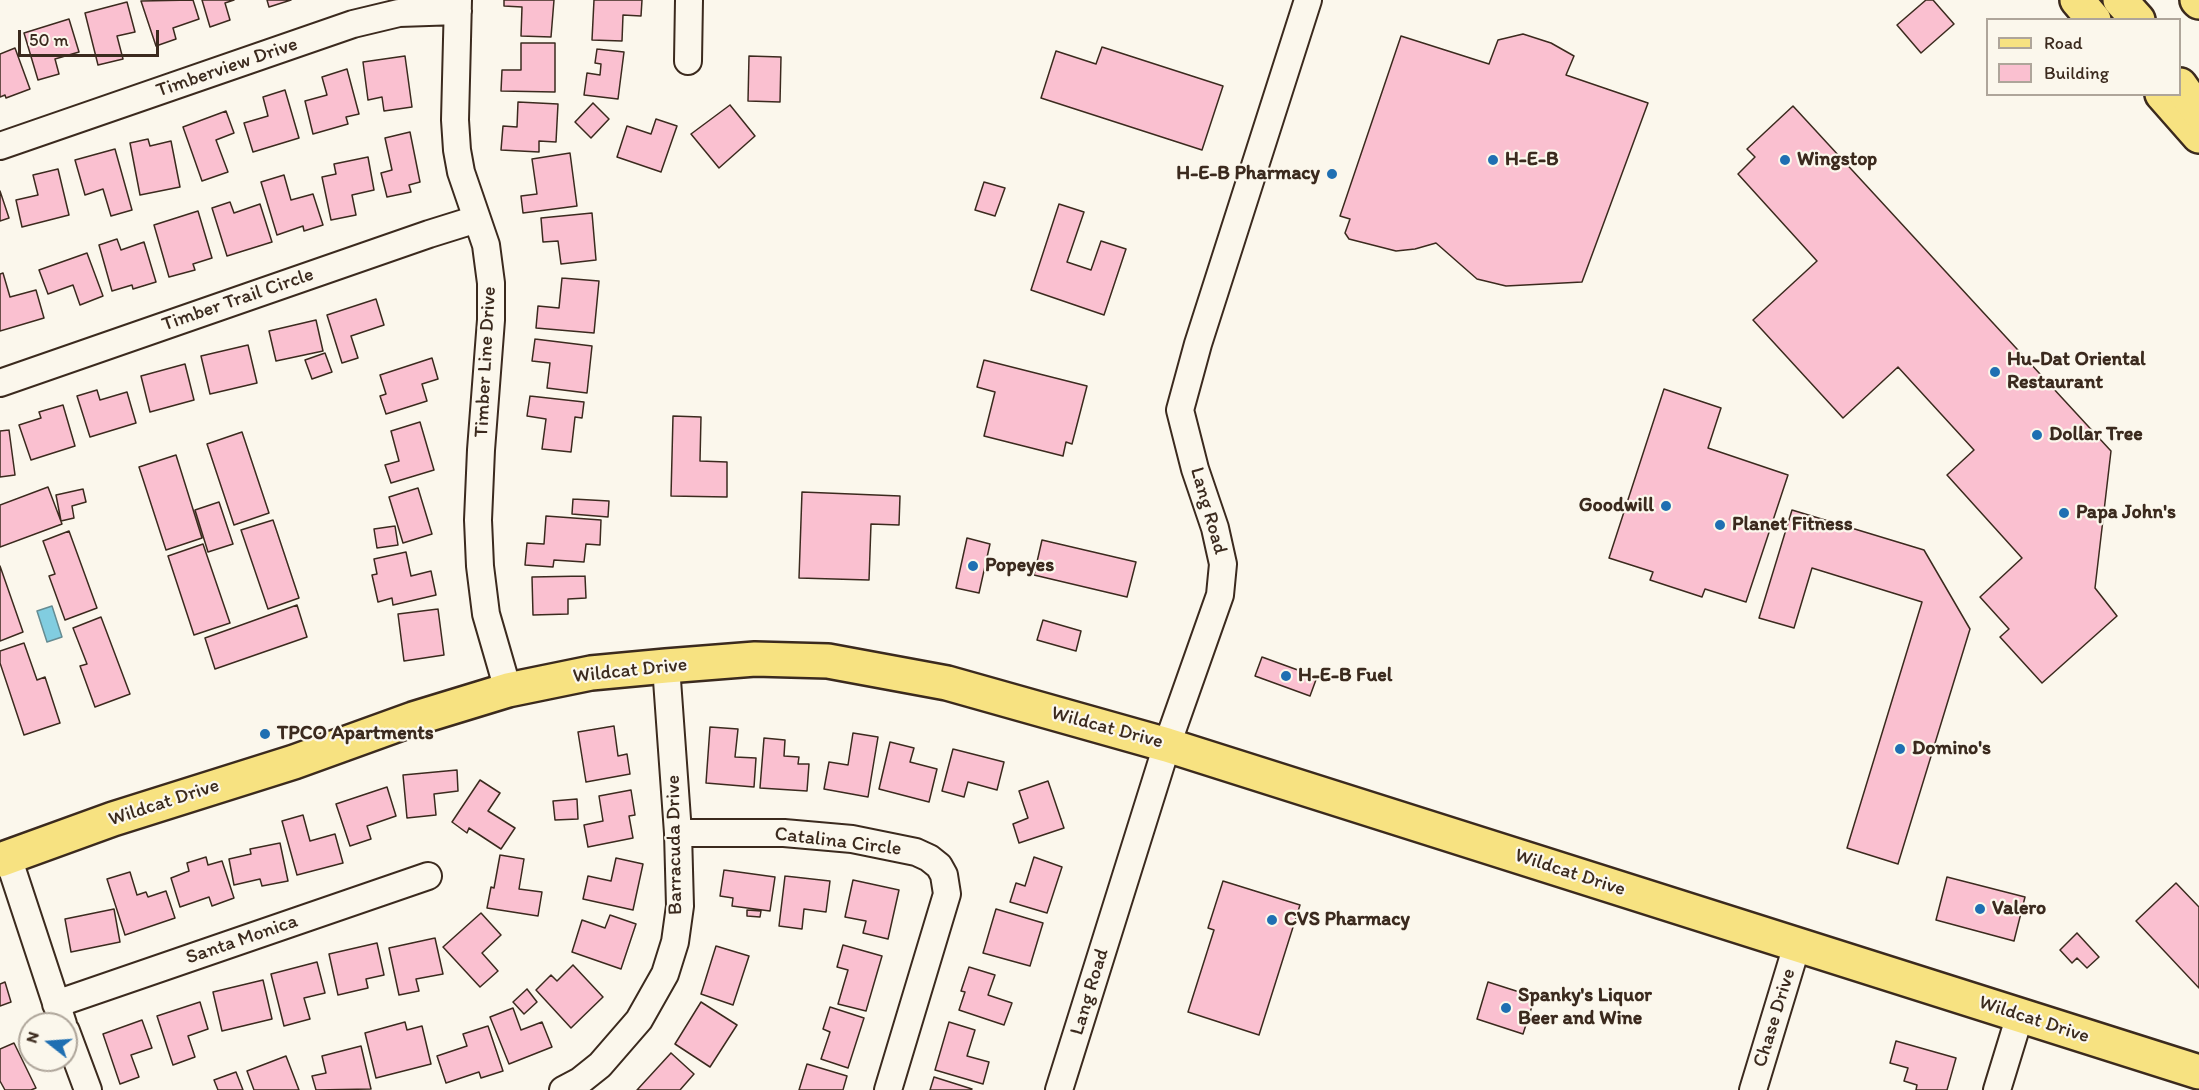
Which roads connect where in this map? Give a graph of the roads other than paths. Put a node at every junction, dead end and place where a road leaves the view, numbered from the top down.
1 (689, 0) edge
2 (1308, 0) edge
3 (2077, 0) edge
4 (2119, 0) edge
5 (458, 5) edge
6 (2092, 18) edge
7 (2131, 18) edge
8 (2136, 18) edge
9 (688, 61) dead end
10 (2181, 65) edge
11 (2199, 85) edge
12 (2181, 86) edge
13 (2164, 96) edge
14 (2199, 112) edge
15 (2199, 136) edge
16 (0, 146) edge
17 (477, 219) junction
18 (0, 383) edge
19 (666, 666) junction
20 (508, 690) junction
21 (1167, 745) junction
22 (678, 833) junction
23 (4, 859) edge
24 (428, 876) dead end
25 (1797, 945) junction
26 (59, 1012) edge
27 (65, 1012) edge
28 (2020, 1015) junction
29 (78, 1063) edge
30 (2199, 1072) edge
31 (576, 1087) edge
32 (88, 1090) edge
33 (888, 1090) edge
34 (1059, 1090) edge
35 (1753, 1090) edge
36 (1997, 1090) edge

1 - 9 street
2 - 21 street, Lang Road
3 - 6 main road
4 - 7 main road
4 - 8 main road
5 - 16 street, Timberview Drive
5 - 17 street, Timber Line Drive
10 - 11 main road
12 - 14 main road
13 - 15 main road
17 - 18 street, Timber Trail Circle
17 - 20 street, Timber Line Drive
19 - 20 main road, Wildcat Drive
19 - 21 main road, Wildcat Drive
19 - 22 street, Barracuda Drive
20 - 23 main road, Wildcat Drive
21 - 25 main road, Wildcat Drive
21 - 34 street, Lang Road
22 - 31 street, Barracuda Drive
22 - 33 street, Catalina Circle
23 - 26 street
24 - 27 street, Santa Monica
25 - 28 main road, Wildcat Drive
25 - 35 street, Chase Drive
28 - 30 main road, Wildcat Drive
28 - 36 street
29 - 32 street

